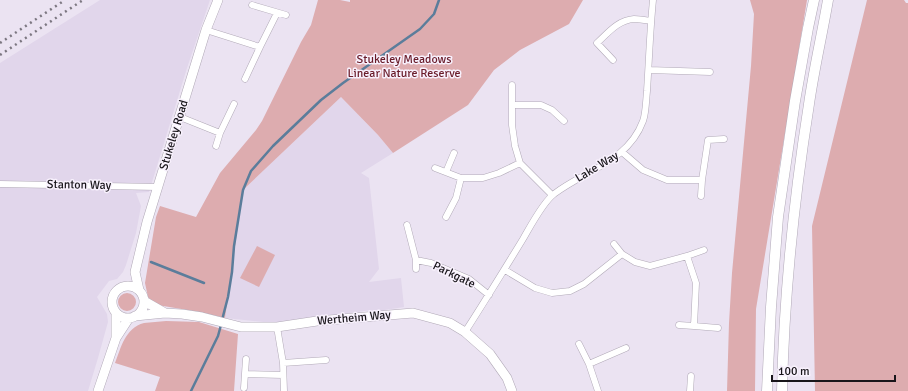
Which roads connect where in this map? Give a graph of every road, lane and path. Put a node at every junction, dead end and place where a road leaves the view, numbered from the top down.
1 (218, 0) edge
2 (653, 0) edge
3 (814, 0) edge
4 (828, 0) edge
5 (252, 5) dead end
6 (276, 13) junction
7 (286, 15) dead end
8 (651, 20) junction
9 (206, 30) junction
10 (260, 47) junction
11 (613, 60) dead end
12 (648, 70) junction
13 (710, 72) dead end
14 (246, 79) dead end
15 (512, 85) dead end
16 (234, 104) dead end
17 (512, 105) junction
18 (180, 116) junction
19 (564, 121) dead end
20 (220, 133) junction
21 (724, 139) dead end
22 (216, 146) dead end
23 (622, 152) junction
24 (454, 153) dead end
25 (520, 163) junction
26 (435, 168) dead end
27 (446, 172) junction
28 (461, 178) junction
29 (702, 180) junction
30 (0, 184) edge
31 (158, 187) junction
32 (552, 195) junction
33 (702, 196) dead end
34 (446, 217) dead end
35 (407, 225) dead end
36 (614, 244) dead end
37 (704, 250) dead end
38 (622, 254) junction
39 (687, 256) junction
40 (416, 260) junction
41 (416, 270) dead end
42 (505, 270) junction
43 (135, 272) junction
44 (122, 287) junction
45 (139, 290) junction
46 (489, 295) junction
47 (144, 301) junction
48 (165, 313) junction
49 (116, 314) junction
50 (132, 317) junction
51 (679, 326) dead end
52 (694, 326) junction
53 (277, 327) junction
54 (718, 328) dead end
55 (465, 332) junction
56 (116, 338) junction
57 (579, 344) dead end
58 (626, 348) dead end
59 (246, 358) dead end
60 (326, 360) dead end
61 (283, 363) junction
62 (589, 364) junction
63 (245, 374) junction
64 (283, 375) junction
65 (691, 376) dead end
66 (244, 388) dead end
67 (98, 391) edge
68 (284, 391) edge
69 (512, 391) edge
70 (598, 391) edge
71 (690, 391) edge
72 (767, 391) edge
73 (782, 391) edge

1 - 9 main road, Stukeley Road
2 - 8 street, Lake Way
3 - 72 main road
4 - 73 main road
5 - 6 street
6 - 7 street
6 - 10 street
8 - 11 street
8 - 12 street, Lake Way
9 - 10 street
9 - 18 main road, Stukeley Road
10 - 14 street
12 - 13 street
12 - 23 street, Lake Way
15 - 17 street
16 - 20 street
17 - 19 street
17 - 25 street
18 - 20 street
18 - 31 main road, Stukeley Road
20 - 22 street
21 - 29 street
23 - 29 street
23 - 32 street, Lake Way
24 - 27 street
25 - 28 street
25 - 32 street
26 - 27 street
27 - 28 street
28 - 34 street
29 - 33 street
30 - 31 street, Stanton Way
31 - 43 main road, Stukeley Road
32 - 42 street, Lake Way
35 - 40 street, Parkgate
36 - 38 street
37 - 39 street
38 - 39 street
38 - 42 street
39 - 52 street
40 - 41 street, Parkgate
40 - 46 street, Parkgate
42 - 46 street, Parkgate
43 - 44 main road, Stukeley Road
43 - 45 main road, Stukeley Road
44 - 45 main road
44 - 49 main road
45 - 47 main road
46 - 55 street, Parkgate
47 - 48 main road, Wertheim Way
47 - 50 main road
48 - 50 main road, Wertheim Way
48 - 53 main road, Wertheim Way
49 - 50 main road
49 - 56 main road
50 - 56 main road
51 - 52 street
52 - 54 street
53 - 55 main road, Wertheim Way
53 - 61 street
55 - 69 main road, Wertheim Way
56 - 67 main road
57 - 62 street
58 - 62 street
59 - 63 street
60 - 61 street
61 - 64 street
62 - 70 street
63 - 64 street
63 - 66 street
64 - 68 street
65 - 71 street

